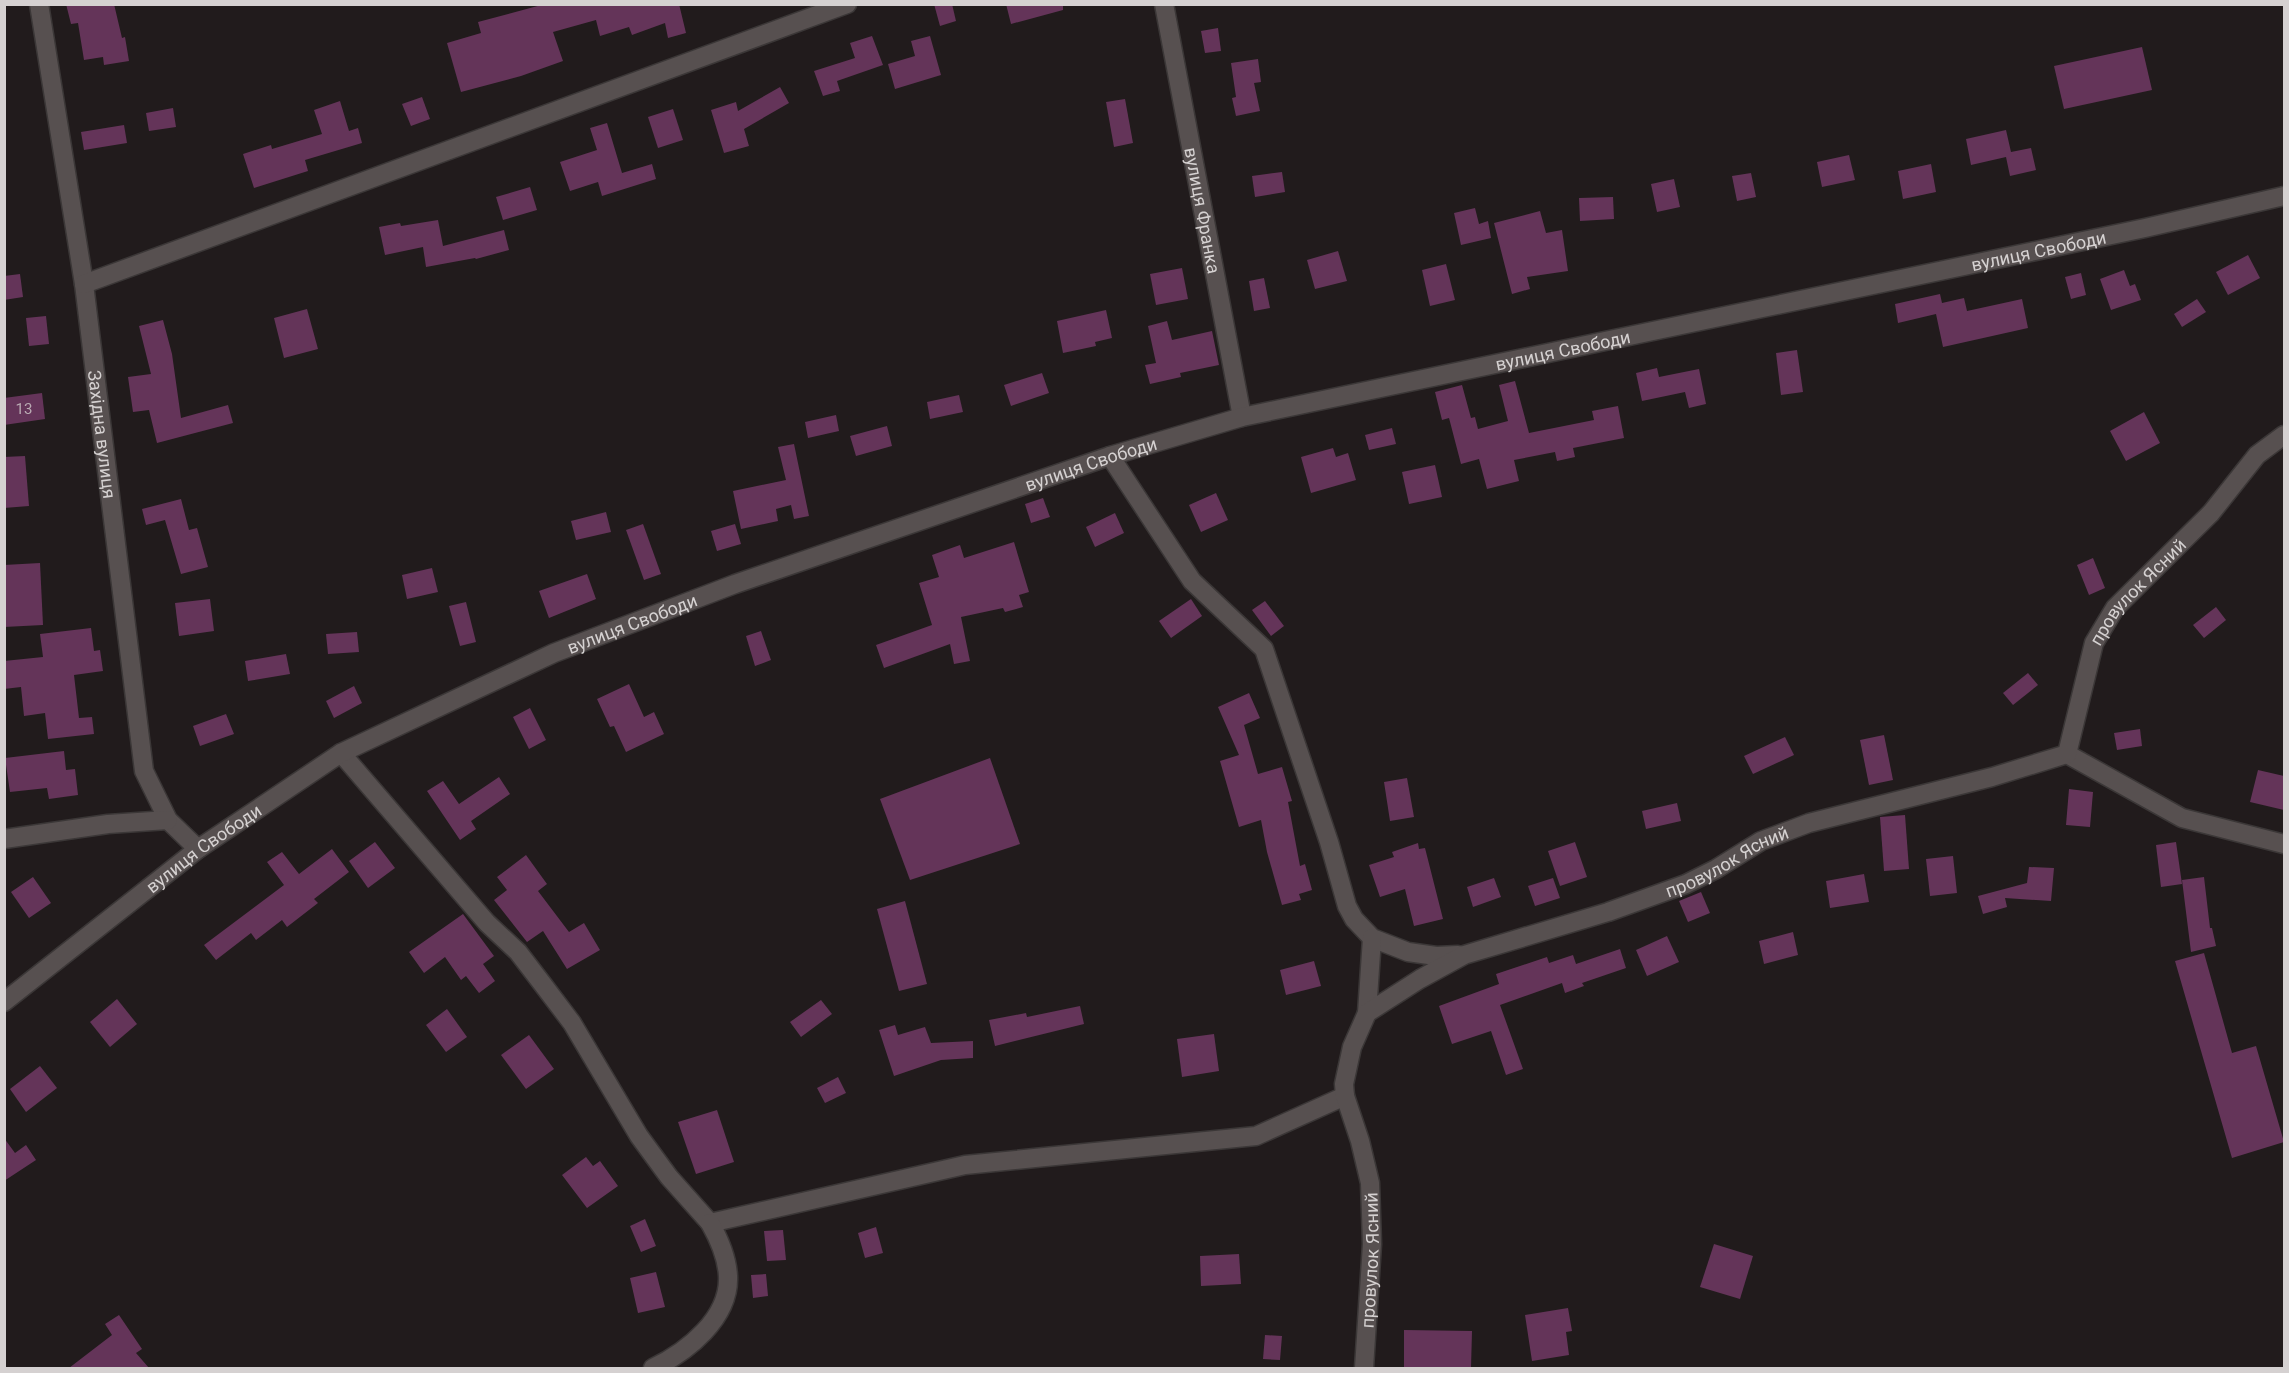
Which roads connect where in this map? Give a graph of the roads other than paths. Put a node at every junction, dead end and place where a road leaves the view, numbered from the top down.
1 (39, 4) edge
2 (847, 4) edge
3 (1164, 4) edge
4 (2284, 196) edge
5 (84, 284) junction
6 (1242, 417) junction
7 (2284, 435) edge
8 (1110, 456) junction
9 (341, 753) junction
10 (2067, 754) junction
11 (168, 820) junction
12 (4, 839) edge
13 (2284, 844) edge
14 (198, 849) junction
15 (1372, 938) junction
16 (1464, 955) junction
17 (4, 1002) edge
18 (1367, 1013) junction
19 (1345, 1096) junction
20 (710, 1223) junction
21 (653, 1368) edge
22 (1364, 1368) edge

1 - 5 street, Західна вулиця
2 - 5 street
3 - 6 street, вулиця Франка
4 - 6 street, вулиця Свободи
5 - 11 street, Західна вулиця
6 - 8 street, вулиця Свободи
7 - 10 street, провулок Ясний
8 - 9 street, вулиця Свободи
8 - 15 street
9 - 14 street, вулиця Свободи
9 - 20 street
10 - 13 street
10 - 16 street, провулок Ясний
11 - 12 street
11 - 14 street, Західна вулиця
14 - 17 street, вулиця Свободи
15 - 16 street
15 - 18 street
16 - 18 street, провулок Ясний
18 - 19 street, провулок Ясний
19 - 20 street
19 - 22 street, провулок Ясний
20 - 21 street

